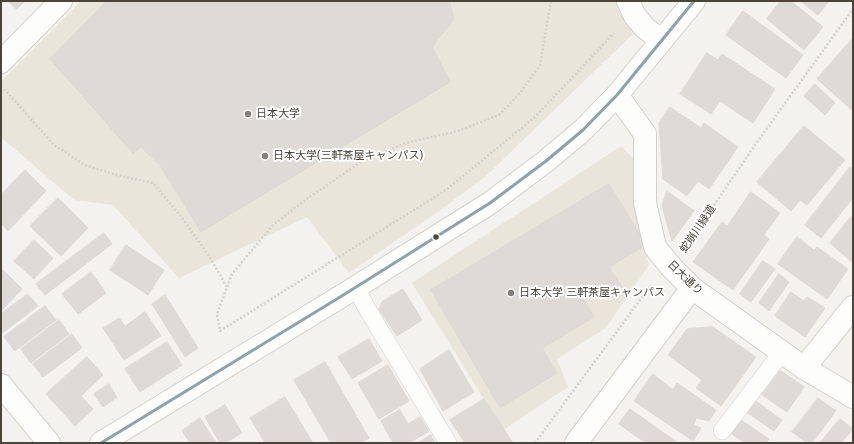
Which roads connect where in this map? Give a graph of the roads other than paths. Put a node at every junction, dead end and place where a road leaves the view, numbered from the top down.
1 (61, 1) edge
2 (628, 1) edge
3 (694, 1) edge
4 (661, 40) junction
5 (1, 62) edge
6 (617, 95) junction
7 (356, 287) junction
8 (692, 288) junction
9 (853, 308) edge
10 (782, 352) junction
11 (804, 368) junction
12 (1, 385) edge
13 (853, 397) edge
14 (722, 431) dead end
15 (49, 443) edge
16 (101, 443) edge
17 (448, 443) edge
18 (576, 443) edge

1 - 5 street
2 - 4 street
3 - 4 street
4 - 6 street
6 - 7 street
6 - 8 street, 日大通り
7 - 16 street
7 - 17 lane
8 - 10 street, 日大通り
8 - 18 street
9 - 11 street
10 - 11 street, 日大通り
10 - 14 lane
11 - 13 street, 日大通り
12 - 15 street

